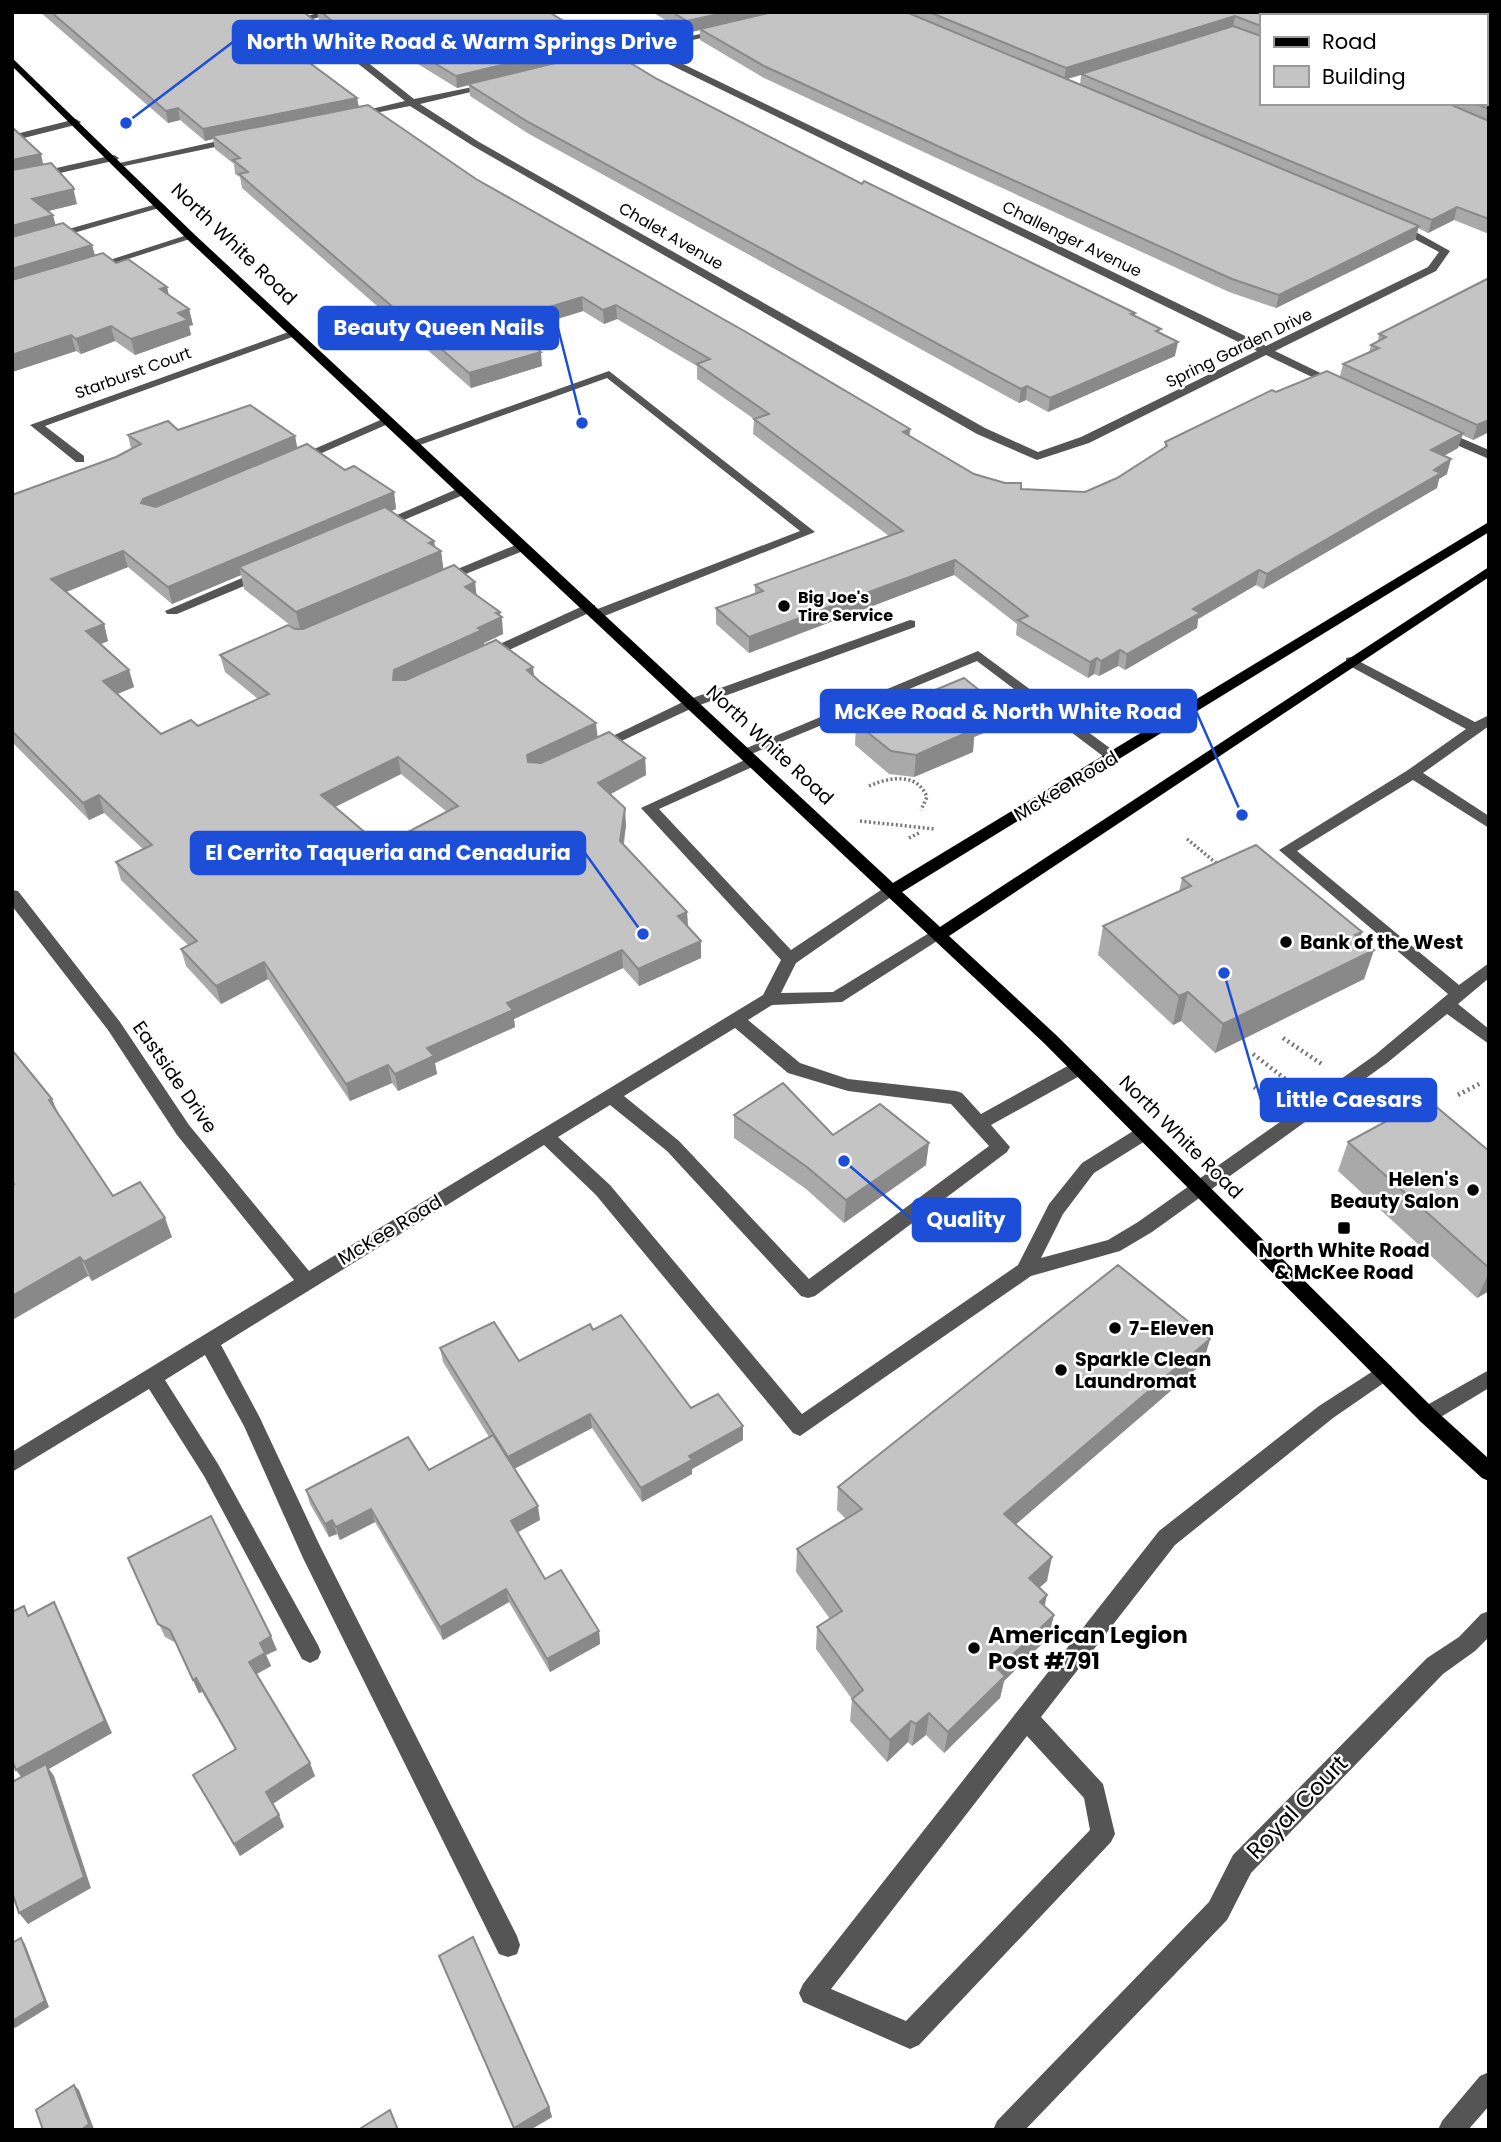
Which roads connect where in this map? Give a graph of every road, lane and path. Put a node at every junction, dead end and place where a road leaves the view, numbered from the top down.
1 (333, 12) edge
2 (732, 29) edge
3 (643, 48) junction
4 (12, 61) edge
5 (590, 61) edge
6 (499, 83) edge
7 (414, 104) junction
8 (345, 118) edge
9 (76, 122) junction
10 (12, 138) edge
11 (241, 139) edge
12 (104, 149) junction
13 (117, 161) junction
14 (12, 170) edge
15 (12, 181) edge
16 (161, 206) junction
17 (1379, 217) edge
18 (191, 237) junction
19 (12, 248) edge
20 (75, 273) edge
21 (294, 333) junction
22 (1269, 352) junction
23 (1343, 388) edge
24 (389, 421) junction
25 (1428, 427) edge
26 (413, 443) junction
27 (1489, 455) edge
28 (1037, 456) joint
29 (80, 459) dead end
30 (276, 468) edge
31 (464, 490) junction
32 (1489, 526) edge
33 (372, 529) edge
34 (523, 546) junction
35 (272, 570) edge
36 (1489, 571) edge
37 (425, 585) edge
38 (172, 611) edge
39 (593, 611) junction
40 (910, 624) dead end
41 (474, 661) edge
42 (1351, 661) junction
43 (692, 703) junction
44 (1482, 724) edge
45 (584, 753) edge
46 (749, 757) junction
47 (1113, 757) junction
48 (1413, 773) junction
49 (869, 786) dead end
50 (921, 810) dead end
51 (813, 816) junction
52 (1489, 823) edge
53 (918, 831) dead end
54 (988, 833) junction
55 (909, 838) dead end
56 (1187, 839) dead end
57 (1224, 858) edge
58 (1215, 860) junction
59 (1224, 872) edge
60 (893, 890) junction
61 (12, 895) edge
62 (940, 934) junction
63 (790, 959) junction
64 (1489, 969) edge
65 (769, 999) junction
66 (1453, 999) junction
67 (735, 1019) junction
68 (1283, 1038) dead end
69 (1489, 1038) edge
70 (1253, 1054) dead end
71 (1324, 1066) dead end
72 (1079, 1068) junction
73 (1273, 1068) dead end
74 (1481, 1083) dead end
75 (1458, 1096) dead end
76 (613, 1097) junction
77 (980, 1123) junction
78 (1144, 1133) junction
79 (546, 1136) junction
80 (1202, 1189) junction
81 (1025, 1270) junction
82 (306, 1281) junction
83 (208, 1341) junction
84 (1384, 1372) junction
85 (152, 1376) junction
86 (1489, 1378) edge
87 (1427, 1415) junction
88 (12, 1463) edge
89 (1489, 1472) edge
90 (1489, 1621) edge
91 (310, 1652) dead end
92 (1026, 1718) junction
93 (508, 1945) dead end
94 (1489, 2085) edge
95 (1006, 2130) edge
96 (1451, 2130) edge

1 - 7 street, Chalet Avenue
2 - 3 street
3 - 5 street
3 - 22 street, Challenger Avenue
4 - 9 main road, North White Road
6 - 7 street
7 - 8 street
7 - 28 street, Chalet Avenue
9 - 10 street
9 - 12 main road, North White Road
11 - 13 street
12 - 13 main road, North White Road
12 - 14 street
13 - 15 street
13 - 16 main road, North White Road
16 - 18 main road, North White Road
16 - 19 street
17 - 22 street, Spring Garden Drive
18 - 20 street
18 - 21 main road, North White Road
21 - 24 main road, North White Road
21 - 29 street, Starburst Court
22 - 23 street, Challenger Avenue
22 - 28 street, Spring Garden Drive
24 - 26 main road, North White Road
24 - 30 street
25 - 27 street
26 - 31 main road, North White Road
26 - 39 street
31 - 33 street
31 - 34 main road, North White Road
32 - 47 main road, McKee Road
34 - 37 street
34 - 39 main road, North White Road
35 - 38 street
36 - 42 main road, McKee Road
39 - 41 street
39 - 43 main road, North White Road
40 - 43 street
42 - 44 street
42 - 62 main road, McKee Road
43 - 45 street
43 - 46 main road, North White Road
44 - 48 street
46 - 47 street
46 - 51 main road, North White Road
46 - 63 street
47 - 54 main road, McKee Road
48 - 52 street
48 - 66 street
49 - 50 path
51 - 54 path
51 - 60 main road, North White Road
53 - 55 path
54 - 60 main road, McKee Road
56 - 58 path
57 - 58 path
58 - 59 path
60 - 62 main road, North White Road
60 - 63 street, McKee Road
61 - 82 street, Eastside Drive
62 - 65 street, McKee Road
62 - 72 main road, North White Road
63 - 65 street, McKee Road
64 - 66 street
65 - 67 street, McKee Road
66 - 69 street
66 - 80 street
67 - 76 street, McKee Road
67 - 77 street
68 - 71 path
70 - 73 path
72 - 77 street
72 - 78 main road, North White Road
74 - 75 path
76 - 77 street
76 - 79 street, McKee Road
78 - 80 main road, North White Road
78 - 81 street
79 - 81 street
79 - 82 street, McKee Road
80 - 81 street
80 - 84 main road, North White Road
82 - 83 street, McKee Road
83 - 85 street, McKee Road
83 - 93 street
84 - 87 main road, North White Road
84 - 92 street
85 - 88 street, McKee Road
85 - 91 street
86 - 87 street
87 - 89 main road, North White Road
90 - 95 street, Royal Court
92 - 92 street
94 - 96 street

